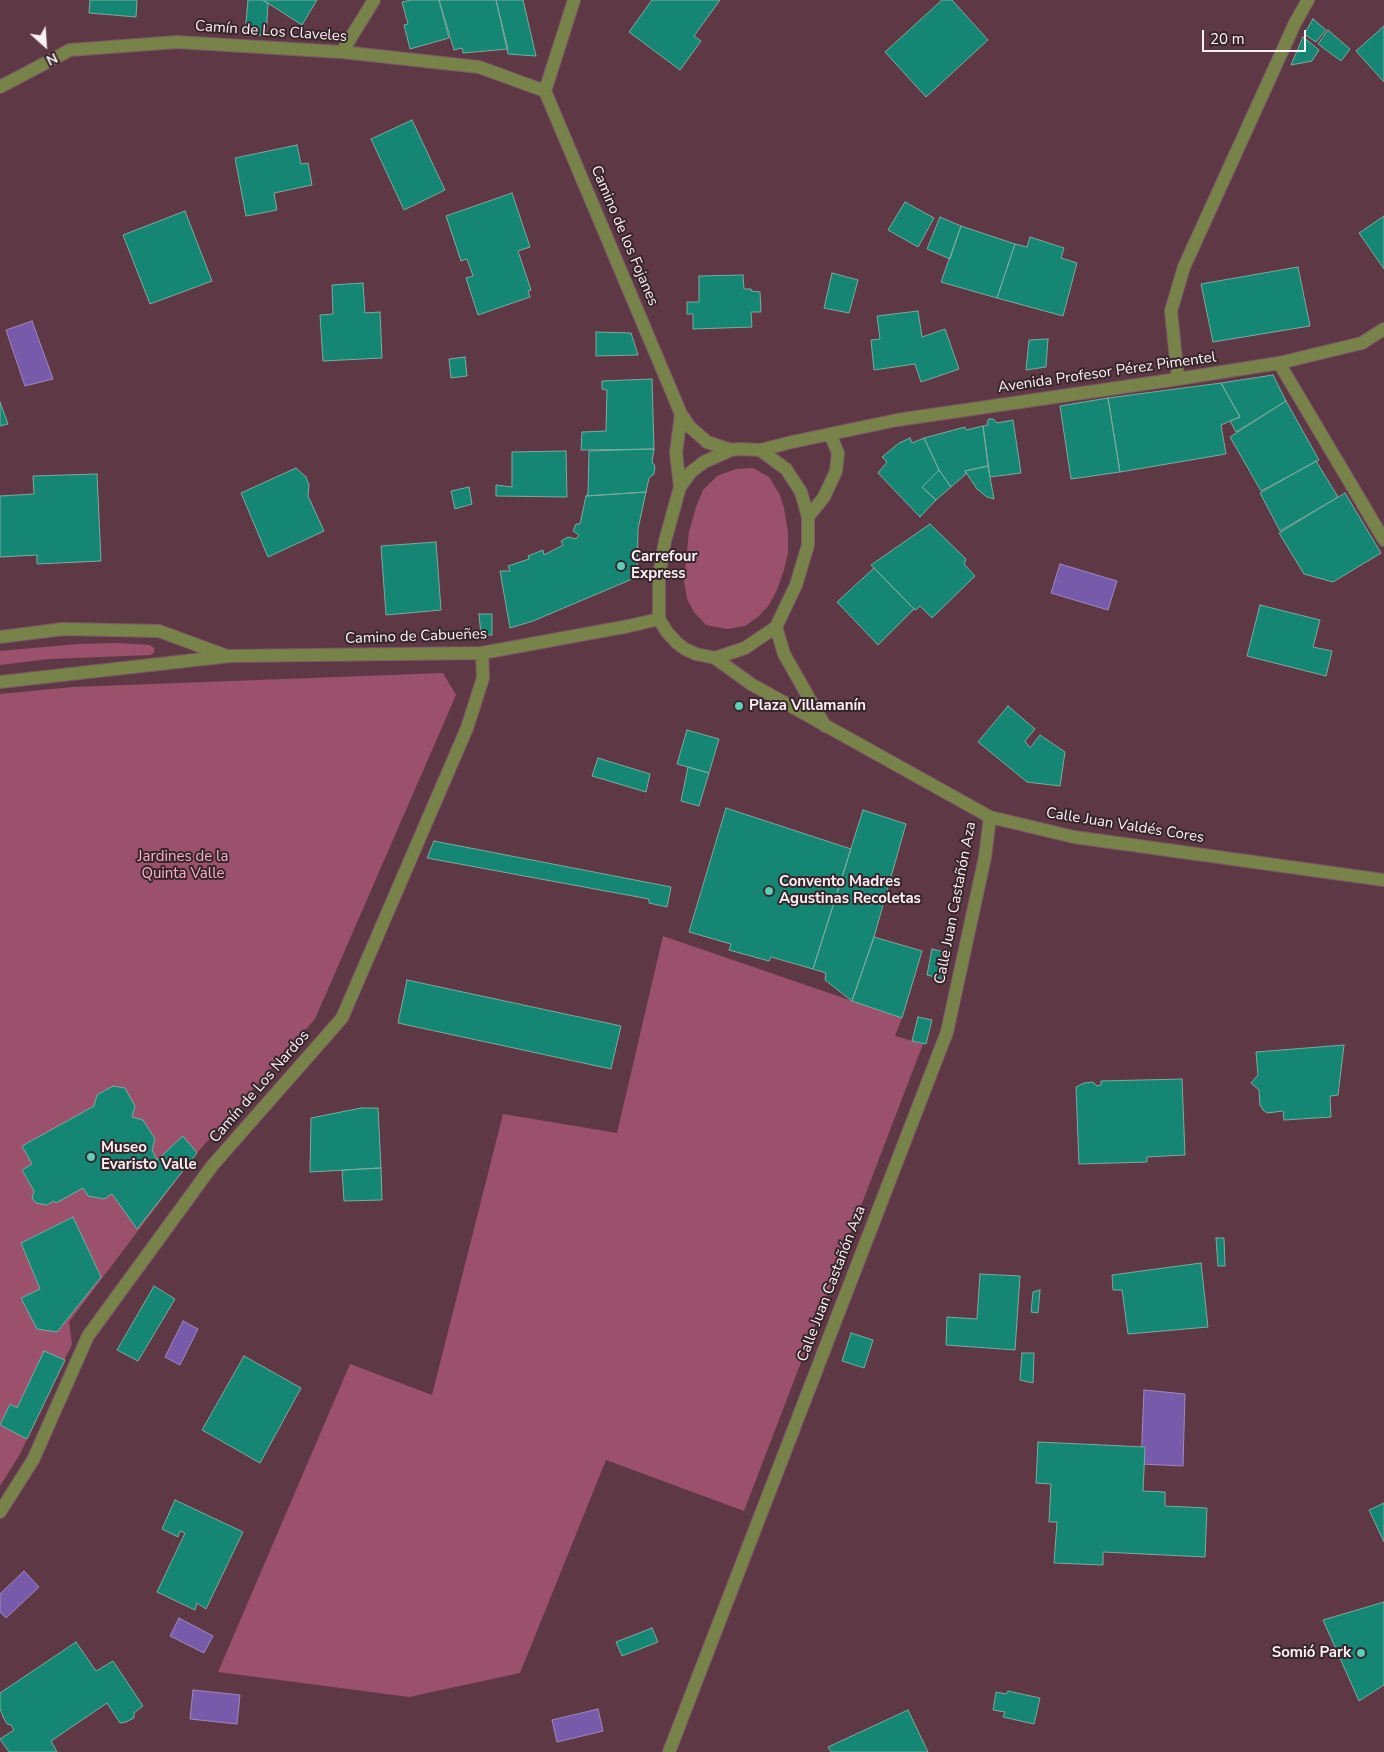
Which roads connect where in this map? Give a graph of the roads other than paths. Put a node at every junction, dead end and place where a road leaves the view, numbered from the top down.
1 (374, 0) edge
2 (574, 0) edge
3 (1308, 0) edge
4 (342, 52) junction
5 (0, 87) edge
6 (545, 91) junction
7 (1384, 329) edge
8 (1278, 363) junction
9 (1178, 379) junction
10 (681, 414) junction
11 (830, 434) junction
12 (731, 450) junction
13 (760, 450) junction
14 (680, 487) junction
15 (808, 517) junction
16 (1384, 540) edge
17 (659, 619) junction
18 (776, 627) junction
19 (0, 637) edge
20 (482, 653) junction
21 (230, 656) junction
22 (715, 658) junction
23 (0, 682) edge
24 (825, 726) junction
25 (990, 817) junction
26 (1384, 880) edge
27 (0, 1512) edge
28 (669, 1752) edge

1 - 4 street
2 - 6 street
3 - 9 street
4 - 5 street, Camín de Los Claveles
4 - 6 street, Camín de Los Claveles
6 - 10 street, Camino de los Fojanes
7 - 8 street, Avenida Profesor Pérez Pimentel
8 - 9 street, Avenida Profesor Pérez Pimentel
8 - 16 street
9 - 11 street, Avenida Profesor Pérez Pimentel
10 - 12 street
10 - 14 street
11 - 13 street, Avenida Profesor Pérez Pimentel
11 - 15 street
12 - 13 street, Avenida Profesor Pérez Pimentel
12 - 14 street
13 - 15 street
14 - 17 street
15 - 18 street
17 - 20 street, Camino de Cabueñes
17 - 22 street
18 - 22 street
18 - 24 street
19 - 21 street, Camino de Cabueñes
20 - 21 street, Camino de Cabueñes
20 - 27 street, Camín de Los Nardos
21 - 23 street, Camino de Cabueñes
22 - 24 street, Calle Juan Valdés Cores
24 - 25 street, Calle Juan Valdés Cores
25 - 26 street, Calle Juan Valdés Cores
25 - 28 street, Calle Juan Castañón Aza

